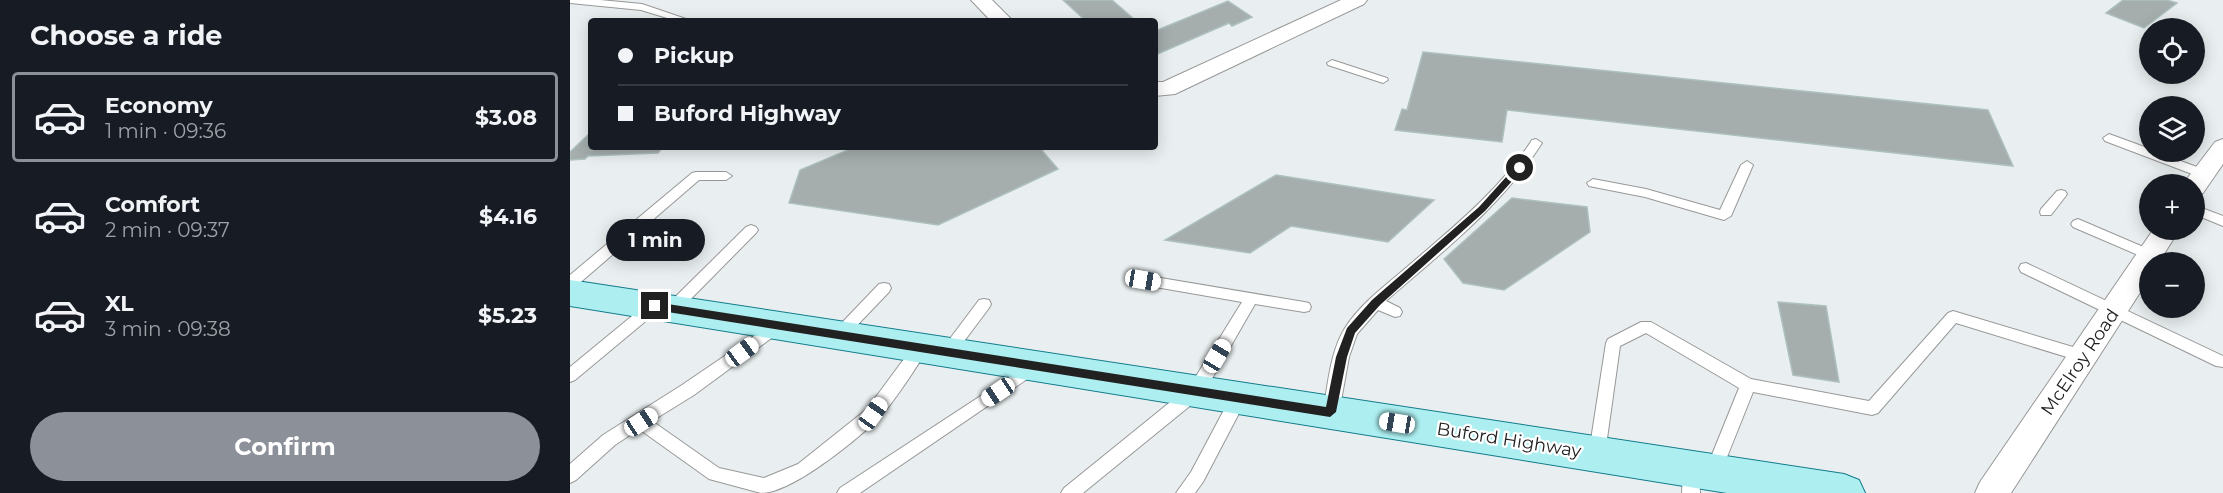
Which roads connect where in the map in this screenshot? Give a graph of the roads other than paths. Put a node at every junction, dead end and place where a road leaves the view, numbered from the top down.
1 (570, 0) edge
2 (981, 0) edge
3 (1357, 0) edge
4 (677, 18) edge
5 (1000, 18) edge
6 (1332, 63) dead end
7 (1383, 80) dead end
8 (1158, 89) edge
9 (2109, 138) dead end
10 (1536, 143) dead end
11 (2223, 147) edge
12 (1747, 165) dead end
13 (2186, 174) edge
14 (2203, 174) edge
15 (726, 176) dead end
16 (1593, 183) dead end
17 (2061, 194) dead end
18 (2046, 212) dead end
19 (2205, 214) edge
20 (2223, 221) edge
21 (2078, 224) dead end
22 (751, 230) dead end
23 (2143, 252) edge
24 (2026, 268) dead end
25 (2139, 272) edge
26 (1143, 280) dead end
27 (570, 283) edge
28 (884, 288) dead end
29 (570, 293) edge
30 (1251, 299) junction
31 (1376, 302) junction
32 (984, 303) dead end
33 (1304, 307) dead end
34 (663, 308) junction
35 (2115, 310) junction
36 (1395, 312) dead end
37 (777, 326) junction
38 (839, 335) junction
39 (934, 350) junction
40 (2083, 356) junction
41 (2221, 362) dead end
42 (1035, 366) junction
43 (570, 376) edge
44 (1748, 385) junction
45 (1196, 391) junction
46 (1239, 398) junction
47 (1330, 412) junction
48 (641, 422) junction
49 (1597, 454) junction
50 (572, 472) edge
51 (1698, 478) edge
52 (760, 490) edge
53 (846, 493) edge
54 (1070, 493) edge
55 (1185, 493) edge
56 (1844, 493) edge
57 (1992, 493) edge

1 - 4 lane
2 - 5 street
3 - 8 street
6 - 7 lane
9 - 13 lane
10 - 31 lane
11 - 14 street
12 - 16 lane
15 - 27 lane
17 - 18 lane
19 - 20 lane
21 - 23 lane
22 - 34 lane
24 - 35 lane
25 - 35 street, McElroy Road
26 - 30 lane
28 - 38 lane
29 - 34 main road, Buford Highway
30 - 33 lane
30 - 45 lane
31 - 36 lane
31 - 47 lane
32 - 39 lane
34 - 37 main road, Buford Highway
34 - 43 lane
35 - 40 street, McElroy Road
35 - 41 lane
37 - 38 main road, Buford Highway
37 - 48 lane
38 - 39 main road, Buford Highway
39 - 42 main road, Buford Highway
39 - 52 lane
40 - 44 lane
40 - 57 street, McElroy Road
42 - 45 main road, Buford Highway
42 - 53 lane
44 - 49 lane
44 - 51 lane
45 - 46 main road, Buford Highway
45 - 54 lane
46 - 47 main road, Buford Highway
46 - 55 lane
47 - 49 main road, Buford Highway
48 - 50 lane
48 - 52 lane
49 - 51 main road, Buford Highway
51 - 56 main road, Buford Highway

